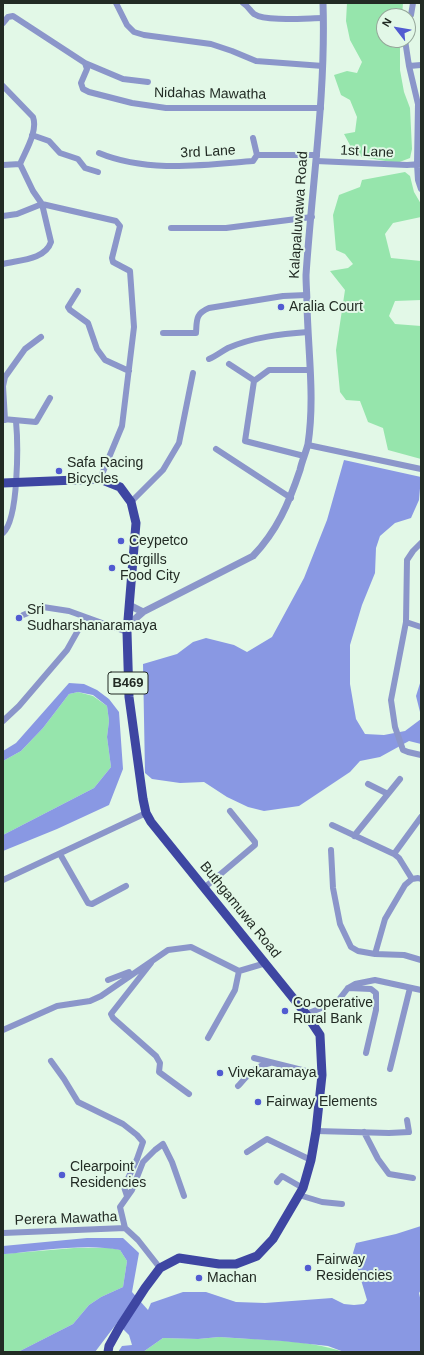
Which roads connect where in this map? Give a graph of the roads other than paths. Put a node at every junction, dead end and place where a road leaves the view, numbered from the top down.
1 (116, 3) edge
2 (323, 3) edge
3 (246, 4) edge
4 (323, 18) junction
5 (3, 23) edge
6 (406, 48) edge
7 (85, 63) junction
8 (323, 66) junction
9 (409, 66) junction
10 (421, 66) edge
11 (148, 82) dead end
12 (3, 86) edge
13 (320, 108) junction
14 (420, 127) edge
15 (32, 135) junction
16 (253, 138) dead end
17 (99, 153) dead end
18 (257, 155) junction
19 (316, 158) junction
20 (20, 164) junction
21 (419, 164) edge
22 (3, 165) edge
23 (98, 172) dead end
24 (421, 189) edge
25 (42, 204) junction
26 (3, 216) edge
27 (312, 217) junction
28 (171, 228) dead end
29 (3, 264) edge
30 (78, 291) dead end
31 (307, 295) junction
32 (308, 332) junction
33 (163, 333) dead end
34 (41, 337) dead end
35 (209, 359) dead end
36 (229, 364) dead end
37 (310, 370) junction
38 (129, 371) junction
39 (193, 373) dead end
40 (254, 381) junction
41 (50, 398) dead end
42 (4, 419) edge
43 (16, 421) junction
44 (308, 445) junction
45 (216, 449) dead end
46 (304, 456) junction
47 (421, 469) edge
48 (100, 479) junction
49 (3, 483) edge
50 (17, 483) junction
51 (291, 498) junction
52 (131, 502) junction
53 (3, 533) edge
54 (421, 543) edge
55 (129, 605) junction
56 (143, 612) junction
57 (23, 615) dead end
58 (85, 618) junction
59 (406, 622) junction
60 (421, 627) edge
61 (127, 629) junction
62 (3, 721) edge
63 (421, 755) edge
64 (400, 779) dead end
65 (368, 784) dead end
66 (388, 794) junction
67 (230, 811) dead end
68 (146, 813) junction
69 (421, 817) edge
70 (332, 825) dead end
71 (354, 836) junction
72 (331, 850) dead end
73 (60, 854) junction
74 (394, 854) junction
75 (412, 879) junction
76 (421, 879) edge
77 (3, 880) edge
78 (126, 886) dead end
79 (204, 888) junction
80 (375, 954) junction
81 (156, 957) junction
82 (421, 960) edge
83 (266, 963) junction
84 (239, 971) junction
85 (108, 980) dead end
86 (348, 988) junction
87 (410, 988) junction
88 (421, 990) edge
89 (306, 1014) junction
90 (3, 1030) edge
91 (208, 1038) dead end
92 (366, 1053) dead end
93 (254, 1058) dead end
94 (51, 1061) dead end
95 (272, 1062) junction
96 (390, 1069) dead end
97 (322, 1075) junction
98 (238, 1086) dead end
99 (189, 1094) dead end
100 (406, 1120) dead end
101 (316, 1131) junction
102 (364, 1132) junction
103 (247, 1152) dead end
104 (311, 1160) junction
105 (413, 1178) dead end
106 (277, 1182) dead end
107 (301, 1191) junction
108 (127, 1196) junction
109 (184, 1196) dead end
110 (342, 1204) dead end
111 (126, 1228) junction
112 (3, 1234) edge
113 (160, 1268) junction
114 (108, 1352) edge

1 - 8 street
2 - 4 street, Kalapaluwawa Road
3 - 4 street
4 - 8 street, Kalapaluwawa Road
5 - 7 street
6 - 9 street
7 - 11 street
7 - 13 street, Nidahas Mawatha
8 - 13 street, Kalapaluwawa Road
9 - 10 street
9 - 14 street
12 - 15 street
13 - 19 street, Kalapaluwawa Road
14 - 21 street
15 - 20 street
15 - 23 street
16 - 18 street
17 - 18 street, 3rd Lane
18 - 19 street, 3rd Lane
19 - 21 street, 1st Lane
19 - 27 street, Kalapaluwawa Road
20 - 22 street
20 - 25 street
21 - 24 street
25 - 26 street
25 - 29 street
25 - 38 street
27 - 28 street
27 - 31 street, Kalapaluwawa Road
30 - 38 street
31 - 32 street, Kalapaluwawa Road
31 - 33 street
32 - 35 street
32 - 37 street, Kalapaluwawa Road
34 - 42 street
36 - 40 street
37 - 40 street
37 - 44 street, Kalapaluwawa Road
38 - 48 street
39 - 52 street
40 - 46 street
41 - 43 street
42 - 43 street
43 - 50 street
44 - 46 street, Kalapaluwawa Road
44 - 47 street
45 - 51 street
46 - 51 street, Kalapaluwawa Road
48 - 50 main road, Buthgamuwa Road / B469
48 - 52 main road, Buthgamuwa Road / B469
49 - 50 main road, Buthgamuwa Road / B469
50 - 53 street
51 - 56 street, Kalapaluwawa Road
52 - 55 main road, Buthgamuwa Road / B469
54 - 59 street
55 - 56 street
55 - 61 main road, Buthgamuwa Road / B469
56 - 61 street, Kalapaluwawa Road
57 - 58 street
58 - 61 street
58 - 62 street
59 - 60 street
59 - 63 street
61 - 68 main road, Buthgamuwa Road / B469
64 - 66 street
65 - 66 street
66 - 71 street
67 - 79 street
68 - 73 street
68 - 79 main road, Buthgamuwa Road / B469
69 - 74 street
70 - 71 street
71 - 74 street
72 - 80 street
73 - 77 street
73 - 78 street
74 - 75 street
75 - 76 street
75 - 80 street
79 - 83 main road, Buthgamuwa Road / B469
80 - 82 street
81 - 84 street
81 - 85 street
81 - 90 street
81 - 99 street
83 - 84 street
83 - 89 main road, Buthgamuwa Road / B469
84 - 91 street
86 - 87 street
86 - 89 street
86 - 92 street
87 - 88 street
87 - 96 street
89 - 97 main road, Buthgamuwa Road / B469
93 - 95 street
94 - 108 street
95 - 97 street
95 - 98 street
97 - 101 main road, Buthgamuwa Road / B469
100 - 102 street
101 - 102 street
101 - 104 main road, Buthgamuwa Road / B469
102 - 105 street
103 - 104 street
104 - 107 main road, Buthgamuwa Road / B469
106 - 107 street
107 - 110 street
107 - 113 main road, Buthgamuwa Road / B469
108 - 109 street
108 - 111 street
111 - 112 street, Perera Mawatha
111 - 113 street, Perera Mawatha
113 - 114 main road, Buthgamuwa Road / B469

